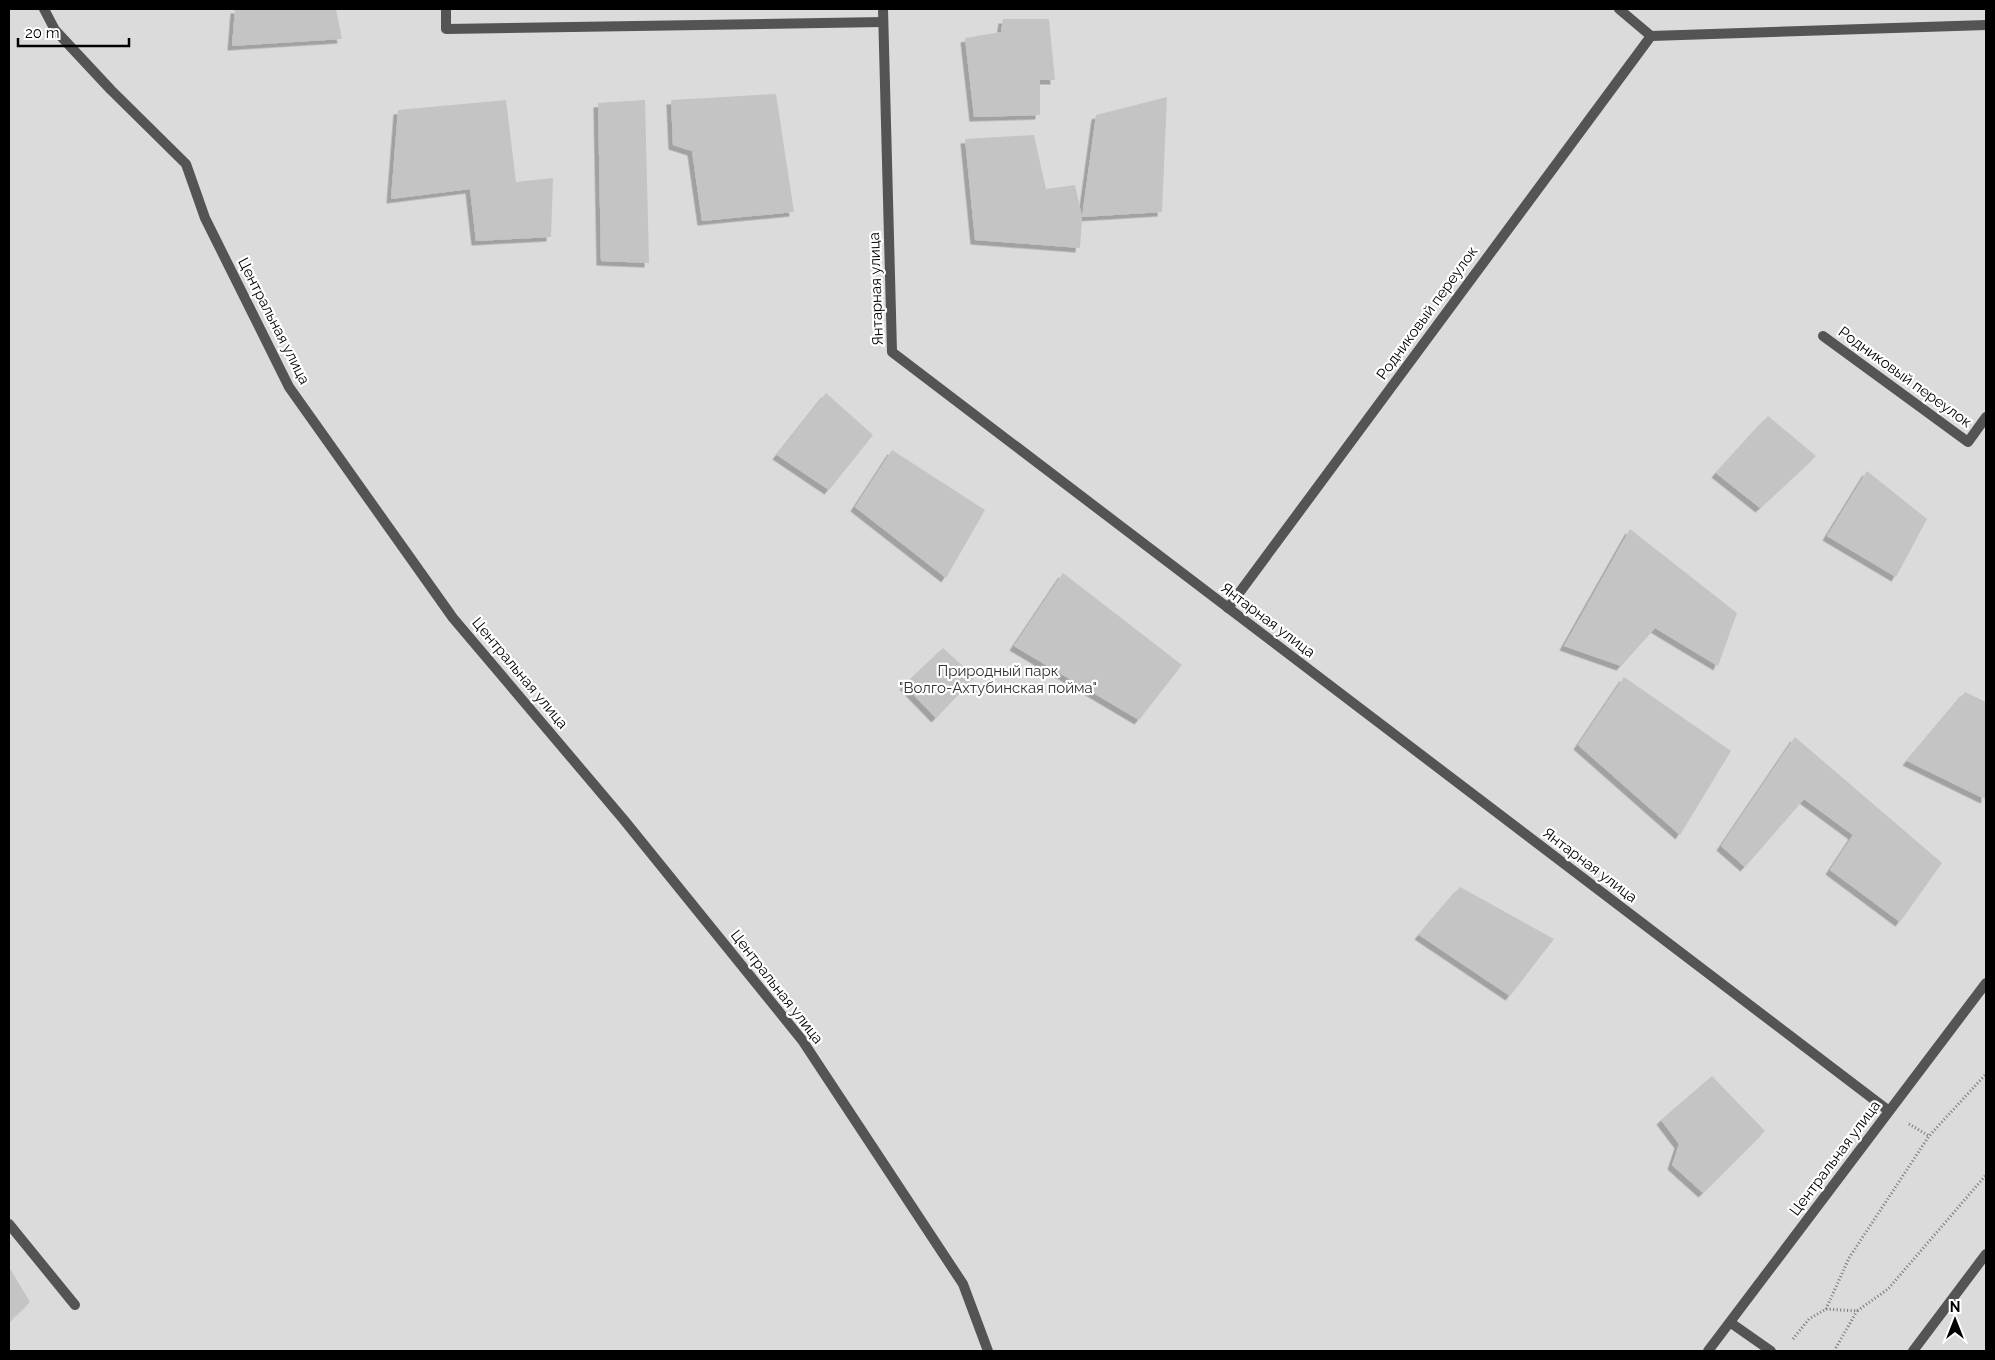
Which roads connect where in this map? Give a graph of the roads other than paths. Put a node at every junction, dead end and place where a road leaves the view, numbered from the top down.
1 (44, 9) edge
2 (446, 9) edge
3 (883, 9) edge
4 (1619, 9) edge
5 (883, 22) junction
6 (1986, 25) edge
7 (1651, 36) junction
8 (1824, 336) dead end
9 (1986, 417) edge
10 (1228, 608) junction
11 (1986, 983) edge
12 (1889, 1111) junction
13 (9, 1224) edge
14 (1986, 1254) edge
15 (75, 1305) dead end
16 (1731, 1323) junction
17 (988, 1351) edge
18 (1708, 1351) edge
19 (1771, 1351) edge
20 (1912, 1351) edge

1 - 17 street, Центральная улица
2 - 5 street
3 - 5 street, Янтарная улица
4 - 7 street
5 - 10 street, Янтарная улица
6 - 7 street
7 - 10 street, Родниковый переулок
8 - 9 street, Родниковый переулок
10 - 12 street, Янтарная улица
11 - 12 street, Центральная улица
12 - 16 street, Центральная улица
13 - 15 street
14 - 20 street
16 - 18 street, Центральная улица
16 - 19 street

